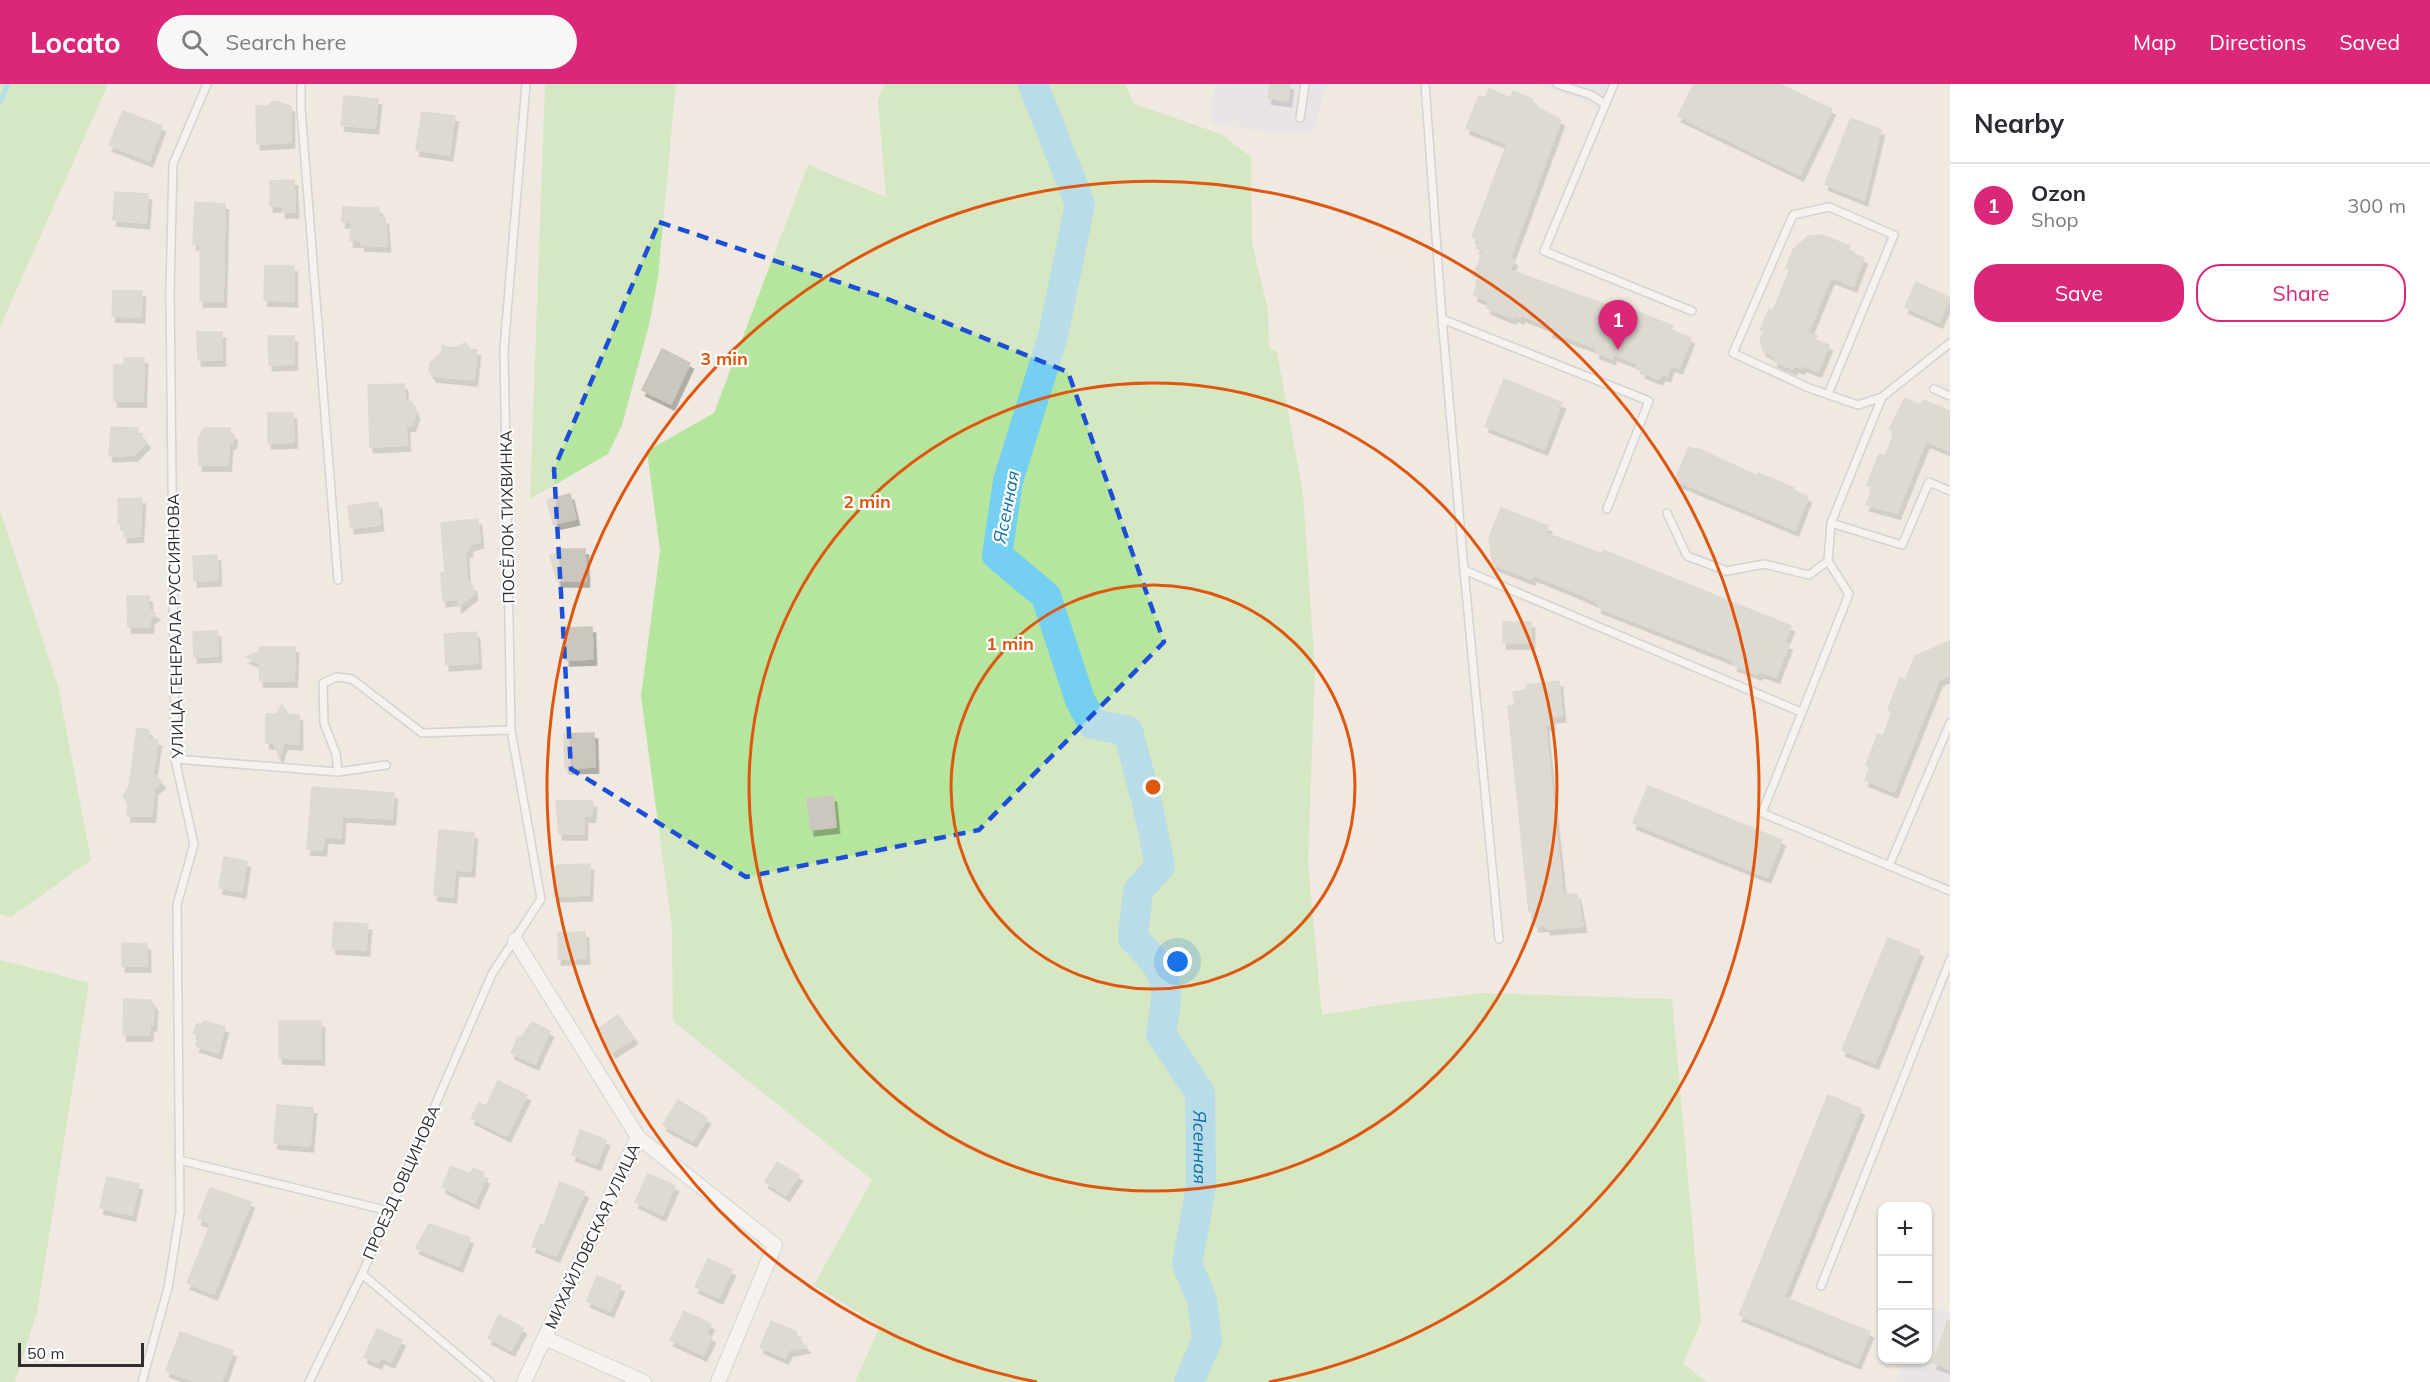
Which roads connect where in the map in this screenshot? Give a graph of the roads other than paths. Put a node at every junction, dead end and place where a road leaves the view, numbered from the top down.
1 (207, 84) edge
2 (301, 84) edge
3 (526, 84) edge
4 (1305, 84) edge
5 (1425, 84) edge
6 (1557, 84) edge
7 (1614, 84) edge
8 (1605, 104) junction
9 (1300, 118) dead end
10 (1692, 311) dead end
11 (1442, 319) junction
12 (1950, 343) edge
13 (1934, 390) dead end
14 (1828, 394) junction
15 (1950, 396) edge
16 (1882, 397) junction
17 (1950, 491) edge
18 (1607, 509) dead end
19 (1667, 513) dead end
20 (1831, 523) junction
21 (1828, 561) junction
22 (1464, 570) junction
23 (338, 580) dead end
24 (1801, 712) junction
25 (1950, 723) edge
26 (511, 730) junction
27 (175, 759) junction
28 (386, 765) dead end
29 (338, 772) junction
30 (1889, 866) junction
31 (1950, 891) edge
32 (1499, 939) dead end
33 (515, 940) junction
34 (1950, 960) edge
35 (638, 1137) junction
36 (179, 1160) junction
37 (389, 1211) junction
38 (362, 1274) junction
39 (1821, 1286) dead end
40 (545, 1338) junction
41 (142, 1382) edge
42 (309, 1382) edge
43 (490, 1382) edge
44 (524, 1382) edge
45 (644, 1382) edge
46 (718, 1382) edge

1 - 27 lane, УЛИЦА ГЕНЕРАЛА РУССИЯНОВА
2 - 23 lane
3 - 26 lane, ПОСЁЛОК ТИХВИНКА
4 - 9 lane
5 - 11 lane
6 - 8 lane
7 - 8 lane
8 - 10 lane
11 - 18 lane
11 - 22 lane
12 - 16 lane
13 - 15 lane
14 - 14 lane
14 - 16 lane
16 - 20 lane
17 - 20 lane
19 - 21 lane
20 - 21 lane
21 - 24 lane
22 - 24 lane
22 - 32 lane
24 - 30 lane
25 - 30 lane
26 - 29 lane
26 - 33 lane, ПОСЁЛОК ТИХВИНКА
27 - 29 lane
27 - 36 lane, УЛИЦА ГЕНЕРАЛА РУССИЯНОВА
28 - 29 lane
30 - 31 lane
33 - 35 street, МИХАЙЛОВСКАЯ УЛИЦА
33 - 37 lane, ПРОЕЗД ОВЦИНОВА
34 - 39 lane
35 - 40 street, МИХАЙЛОВСКАЯ УЛИЦА
35 - 46 street
36 - 37 lane
36 - 41 lane, УЛИЦА ГЕНЕРАЛА РУССИЯНОВА
37 - 38 lane, ПРОЕЗД ОВЦИНОВА
38 - 42 lane
38 - 43 lane, ПРОЕЗД ОВЦИНОВА
40 - 44 street, МИХАЙЛОВСКАЯ УЛИЦА
40 - 45 street

